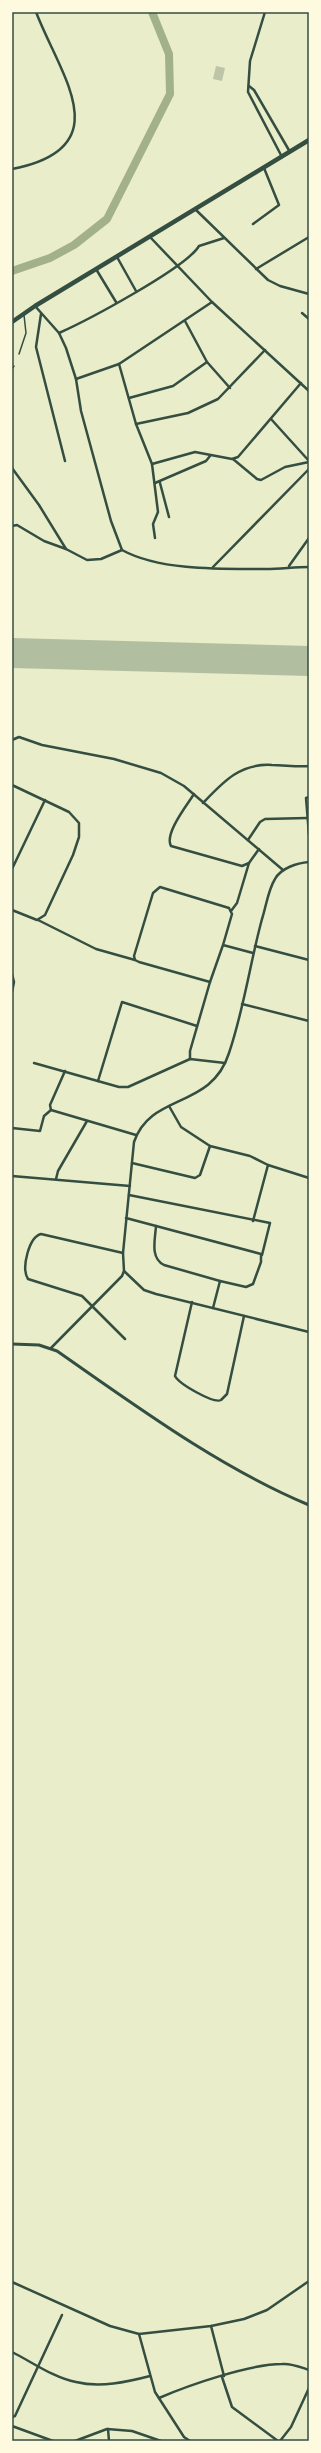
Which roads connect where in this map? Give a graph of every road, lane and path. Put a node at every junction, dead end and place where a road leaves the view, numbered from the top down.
1 (36, 12) edge
2 (265, 12) edge
3 (249, 85) junction
4 (309, 140) edge
5 (290, 152) junction
6 (282, 157) junction
7 (264, 168) junction
8 (12, 169) edge
9 (194, 209) junction
10 (254, 224) dead end
11 (309, 236) edge
12 (149, 237) junction
13 (224, 238) junction
14 (117, 257) junction
15 (176, 266) junction
16 (96, 269) junction
17 (256, 269) junction
18 (136, 291) junction
19 (309, 294) edge
20 (116, 302) junction
21 (212, 302) junction
22 (35, 306) junction
23 (24, 313) junction
24 (302, 313) dead end
25 (41, 314) junction
26 (12, 318) edge
27 (309, 319) edge
28 (185, 321) junction
29 (12, 322) edge
30 (59, 334) junction
31 (266, 350) junction
32 (19, 354) dead end
33 (207, 362) junction
34 (119, 364) junction
35 (14, 366) dead end
36 (12, 369) edge
37 (76, 379) junction
38 (301, 383) junction
39 (230, 388) junction
40 (309, 391) edge
41 (129, 398) junction
42 (271, 419) junction
43 (136, 424) junction
44 (210, 456) junction
45 (232, 459) junction
46 (65, 461) dead end
47 (309, 462) edge
48 (152, 464) junction
49 (12, 468) edge
50 (309, 469) edge
51 (160, 482) junction
52 (155, 483) junction
53 (169, 517) dead end
54 (12, 526) edge
55 (155, 538) dead end
56 (309, 538) edge
57 (66, 549) junction
58 (122, 550) junction
59 (289, 566) junction
60 (213, 567) junction
61 (309, 567) edge
62 (13, 739) edge
63 (309, 766) edge
64 (12, 785) edge
65 (194, 794) junction
66 (309, 797) edge
67 (45, 800) junction
68 (204, 802) junction
69 (307, 818) junction
70 (309, 835) edge
71 (248, 840) junction
72 (259, 849) junction
73 (309, 862) edge
74 (249, 863) junction
75 (12, 869) edge
76 (284, 870) junction
77 (12, 910) edge
78 (231, 911) junction
79 (37, 920) junction
80 (223, 945) junction
81 (255, 946) junction
82 (253, 953) junction
83 (135, 960) junction
84 (309, 960) edge
85 (12, 974) edge
86 (210, 982) junction
87 (12, 992) edge
88 (242, 1004) junction
89 (309, 1021) edge
90 (197, 1026) junction
91 (190, 1059) junction
92 (34, 1063) dead end
93 (226, 1063) junction
94 (65, 1071) junction
95 (98, 1081) junction
96 (169, 1106) junction
97 (51, 1110) junction
98 (87, 1121) junction
99 (12, 1128) edge
100 (136, 1135) junction
101 (210, 1146) junction
102 (132, 1164) junction
103 (268, 1165) junction
104 (12, 1176) edge
105 (309, 1178) edge
106 (56, 1180) junction
107 (130, 1186) junction
108 (129, 1194) junction
109 (126, 1218) junction
110 (253, 1221) junction
111 (156, 1226) junction
112 (123, 1253) junction
113 (262, 1255) junction
114 (124, 1271) junction
115 (220, 1281) junction
116 (192, 1302) junction
117 (92, 1306) junction
118 (213, 1308) junction
119 (244, 1316) junction
120 (309, 1332) edge
121 (125, 1339) dead end
122 (12, 1344) edge
123 (50, 1348) junction
124 (309, 1506) edge
125 (12, 2282) edge
126 (309, 2282) edge
127 (62, 2315) dead end
128 (211, 2326) junction
129 (139, 2334) junction
130 (12, 2352) edge
131 (39, 2366) junction
132 (309, 2370) edge
133 (150, 2376) junction
134 (223, 2377) junction
135 (309, 2388) edge
136 (159, 2398) junction
137 (12, 2417) edge
138 (12, 2426) edge
139 (108, 2429) junction
140 (53, 2441) edge
141 (75, 2441) edge
142 (109, 2441) edge
143 (161, 2441) edge
144 (183, 2441) edge
145 (190, 2441) edge
146 (279, 2441) edge

1 - 8 street
2 - 3 street
3 - 5 street
3 - 6 street
4 - 5 highway
5 - 6 highway
6 - 7 highway
7 - 9 highway
7 - 10 street
9 - 12 highway
9 - 13 street
11 - 17 street
12 - 14 highway
12 - 15 street
13 - 15 street
13 - 17 street
14 - 16 highway
14 - 18 street
15 - 18 street
15 - 21 street
16 - 20 street
16 - 22 highway
17 - 19 street
18 - 20 street
20 - 30 street
21 - 28 street
21 - 31 street
22 - 23 highway
22 - 25 street
23 - 26 highway
23 - 29 highway
23 - 32 lane
24 - 27 street
25 - 30 street
25 - 46 street
28 - 33 street
28 - 34 street
30 - 37 street
31 - 38 street
31 - 39 street
33 - 39 street
33 - 41 street
34 - 37 street
34 - 41 street
35 - 36 lane
37 - 58 street
38 - 40 street
38 - 42 street
39 - 43 street
41 - 43 street
42 - 45 street
42 - 47 street
43 - 48 street
44 - 45 street
44 - 48 street
44 - 51 street
45 - 47 street
48 - 52 street
49 - 57 street
50 - 60 street
51 - 52 street
51 - 53 street
52 - 55 street
54 - 57 street
56 - 59 street
57 - 58 street
58 - 60 street
59 - 60 street
59 - 61 street
62 - 65 street
63 - 68 street
64 - 67 street
65 - 68 street
65 - 74 street
66 - 69 street
67 - 75 street
67 - 79 street
68 - 71 street
69 - 70 street
69 - 71 street
71 - 72 street
72 - 74 street
72 - 76 street
73 - 76 street
74 - 78 street
76 - 81 street
77 - 79 street
78 - 80 street
78 - 83 street
79 - 83 street
80 - 82 street
80 - 86 street
81 - 82 street
81 - 84 street
82 - 88 street
83 - 86 street
85 - 87 street
86 - 90 street
88 - 89 street
88 - 93 street
90 - 91 street
90 - 95 street
91 - 93 street
91 - 95 street
92 - 94 street
93 - 96 street
94 - 95 street
94 - 97 street
96 - 100 street
96 - 101 street
97 - 98 street
97 - 99 street
98 - 100 street
98 - 106 street
100 - 102 street
101 - 102 street
101 - 103 street
102 - 107 street
103 - 105 street
103 - 110 street
104 - 106 street
106 - 107 street
107 - 108 street
108 - 109 street
108 - 110 street
109 - 111 street
109 - 112 street
110 - 113 street
111 - 113 street
111 - 115 street
112 - 114 street
112 - 117 street
113 - 115 street
114 - 116 street
114 - 117 street
115 - 118 street
116 - 118 street
116 - 119 street
117 - 121 street
117 - 123 street
118 - 119 street
119 - 120 street
122 - 123 street
123 - 124 street
125 - 129 street
126 - 128 street
127 - 131 street
128 - 129 street
128 - 134 street
129 - 133 street
130 - 131 street
131 - 133 street
131 - 137 street
132 - 134 street
133 - 136 street
134 - 136 street
134 - 146 street
135 - 146 street
136 - 145 street
138 - 140 street
139 - 141 street
139 - 142 street
139 - 143 street
144 - 145 street

